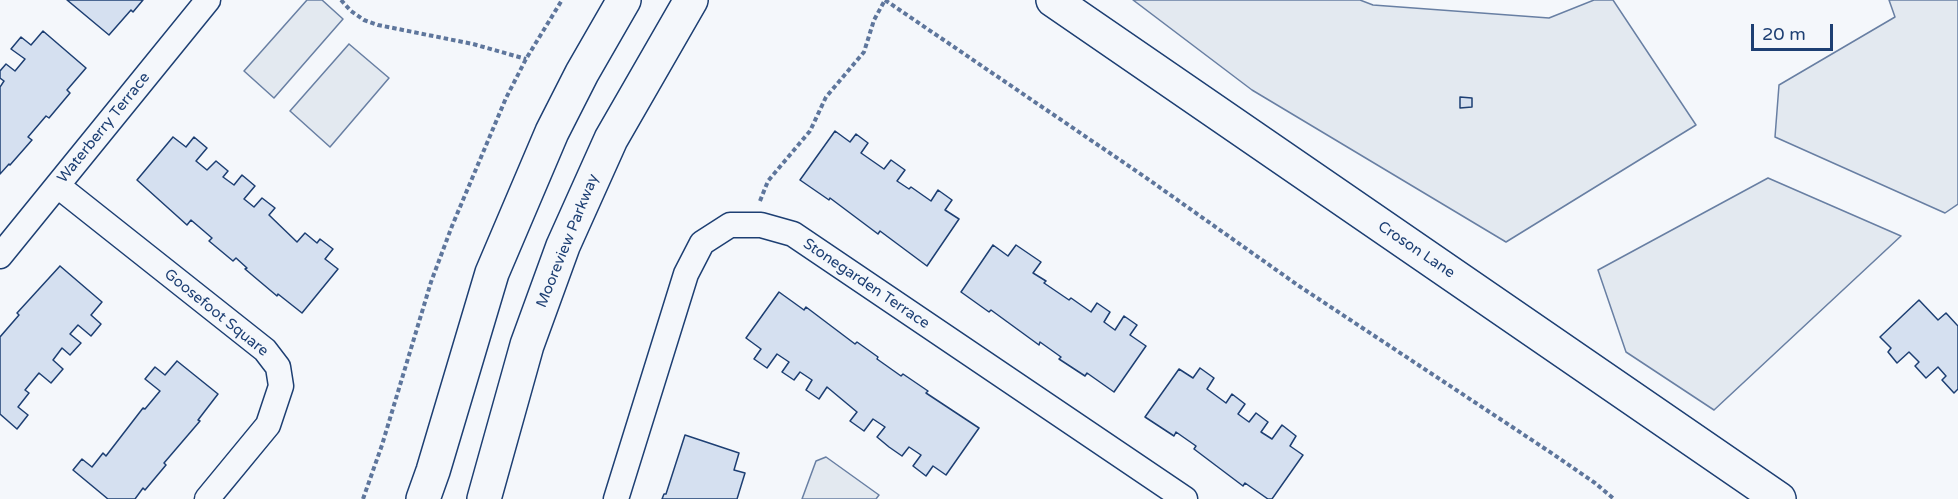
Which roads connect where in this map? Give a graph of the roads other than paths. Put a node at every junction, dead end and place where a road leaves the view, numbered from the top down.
1 (208, 0) edge
2 (624, 0) edge
3 (691, 0) edge
4 (1053, 0) edge
5 (58, 186) junction
6 (0, 256) edge
7 (207, 499) edge
8 (423, 499) edge
9 (484, 499) edge
10 (616, 499) edge
11 (1185, 499) edge
12 (1779, 499) edge

1 - 5 street, Waterberry Terrace
2 - 8 main road
3 - 9 main road, Mooreview Parkway
4 - 12 main road, Croson Lane
5 - 6 street, Waterberry Terrace
5 - 7 street, Goosefoot Square
10 - 11 street, Stonegarden Terrace

